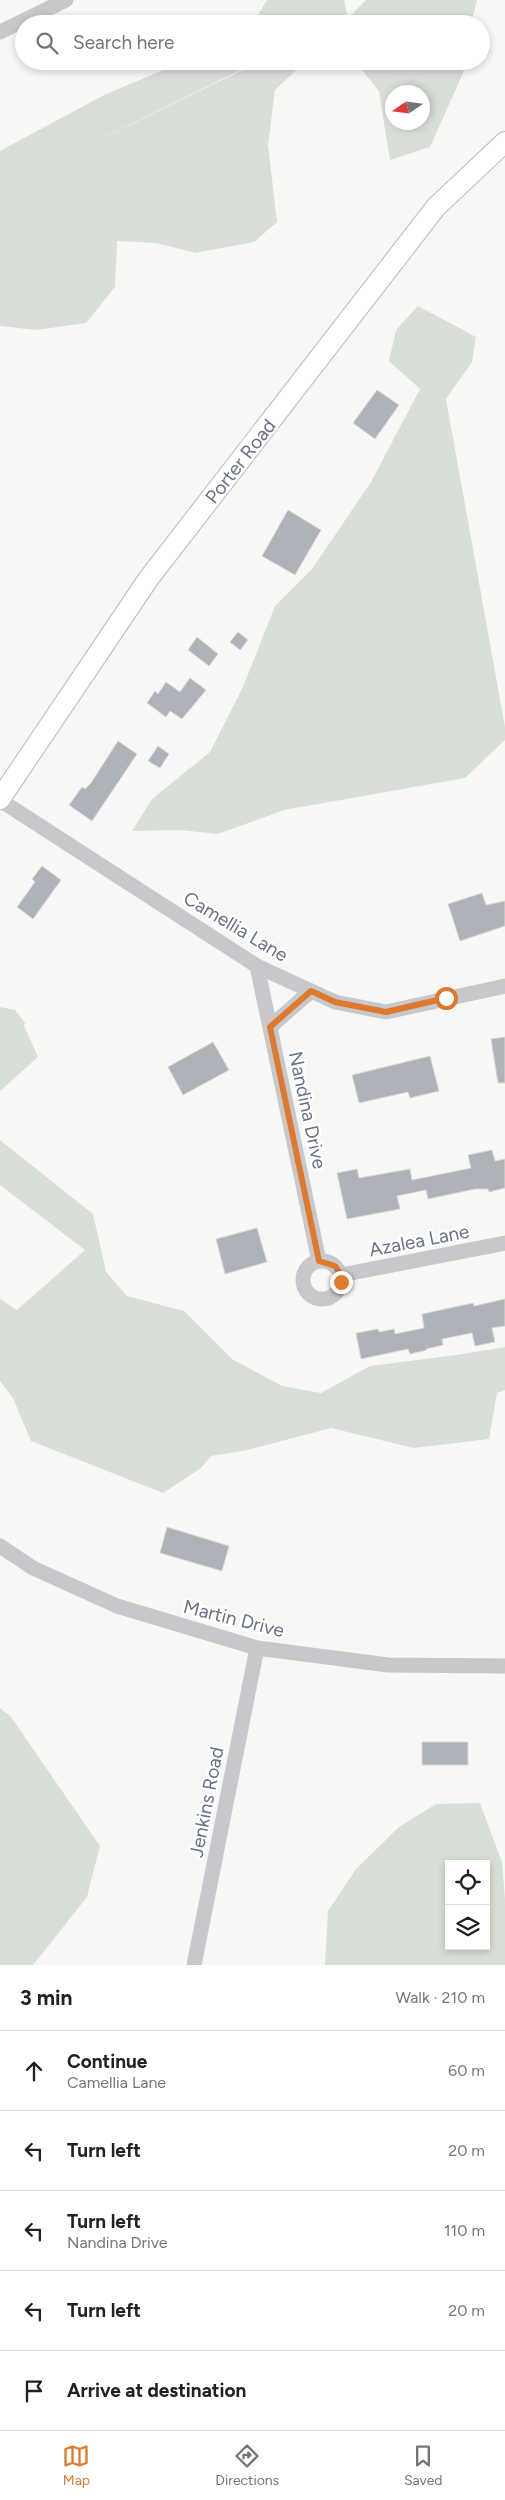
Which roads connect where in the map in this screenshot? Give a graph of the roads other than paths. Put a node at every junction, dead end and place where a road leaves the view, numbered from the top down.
1 (66, 0) edge
2 (35, 15) edge
3 (15, 25) edge
4 (0, 32) edge
5 (505, 142) edge
6 (0, 799) edge
7 (257, 966) junction
8 (505, 986) edge
9 (311, 991) junction
10 (270, 1027) junction
11 (505, 1243) edge
12 (319, 1261) junction
13 (341, 1275) junction
14 (0, 1546) edge
15 (257, 1648) junction
16 (505, 1666) edge
17 (194, 1965) edge

1 - 2 street
3 - 4 street
5 - 6 main road, Porter Road
6 - 7 street, Camellia Lane
7 - 9 street, Camellia Lane
7 - 10 street, Nandina Drive
8 - 9 street, Camellia Lane
9 - 10 street
10 - 12 street, Nandina Drive
11 - 13 street, Azalea Lane
12 - 13 street
12 - 13 street
14 - 15 street, Martin Drive
15 - 16 street, Martin Drive
15 - 17 street, Jenkins Road

